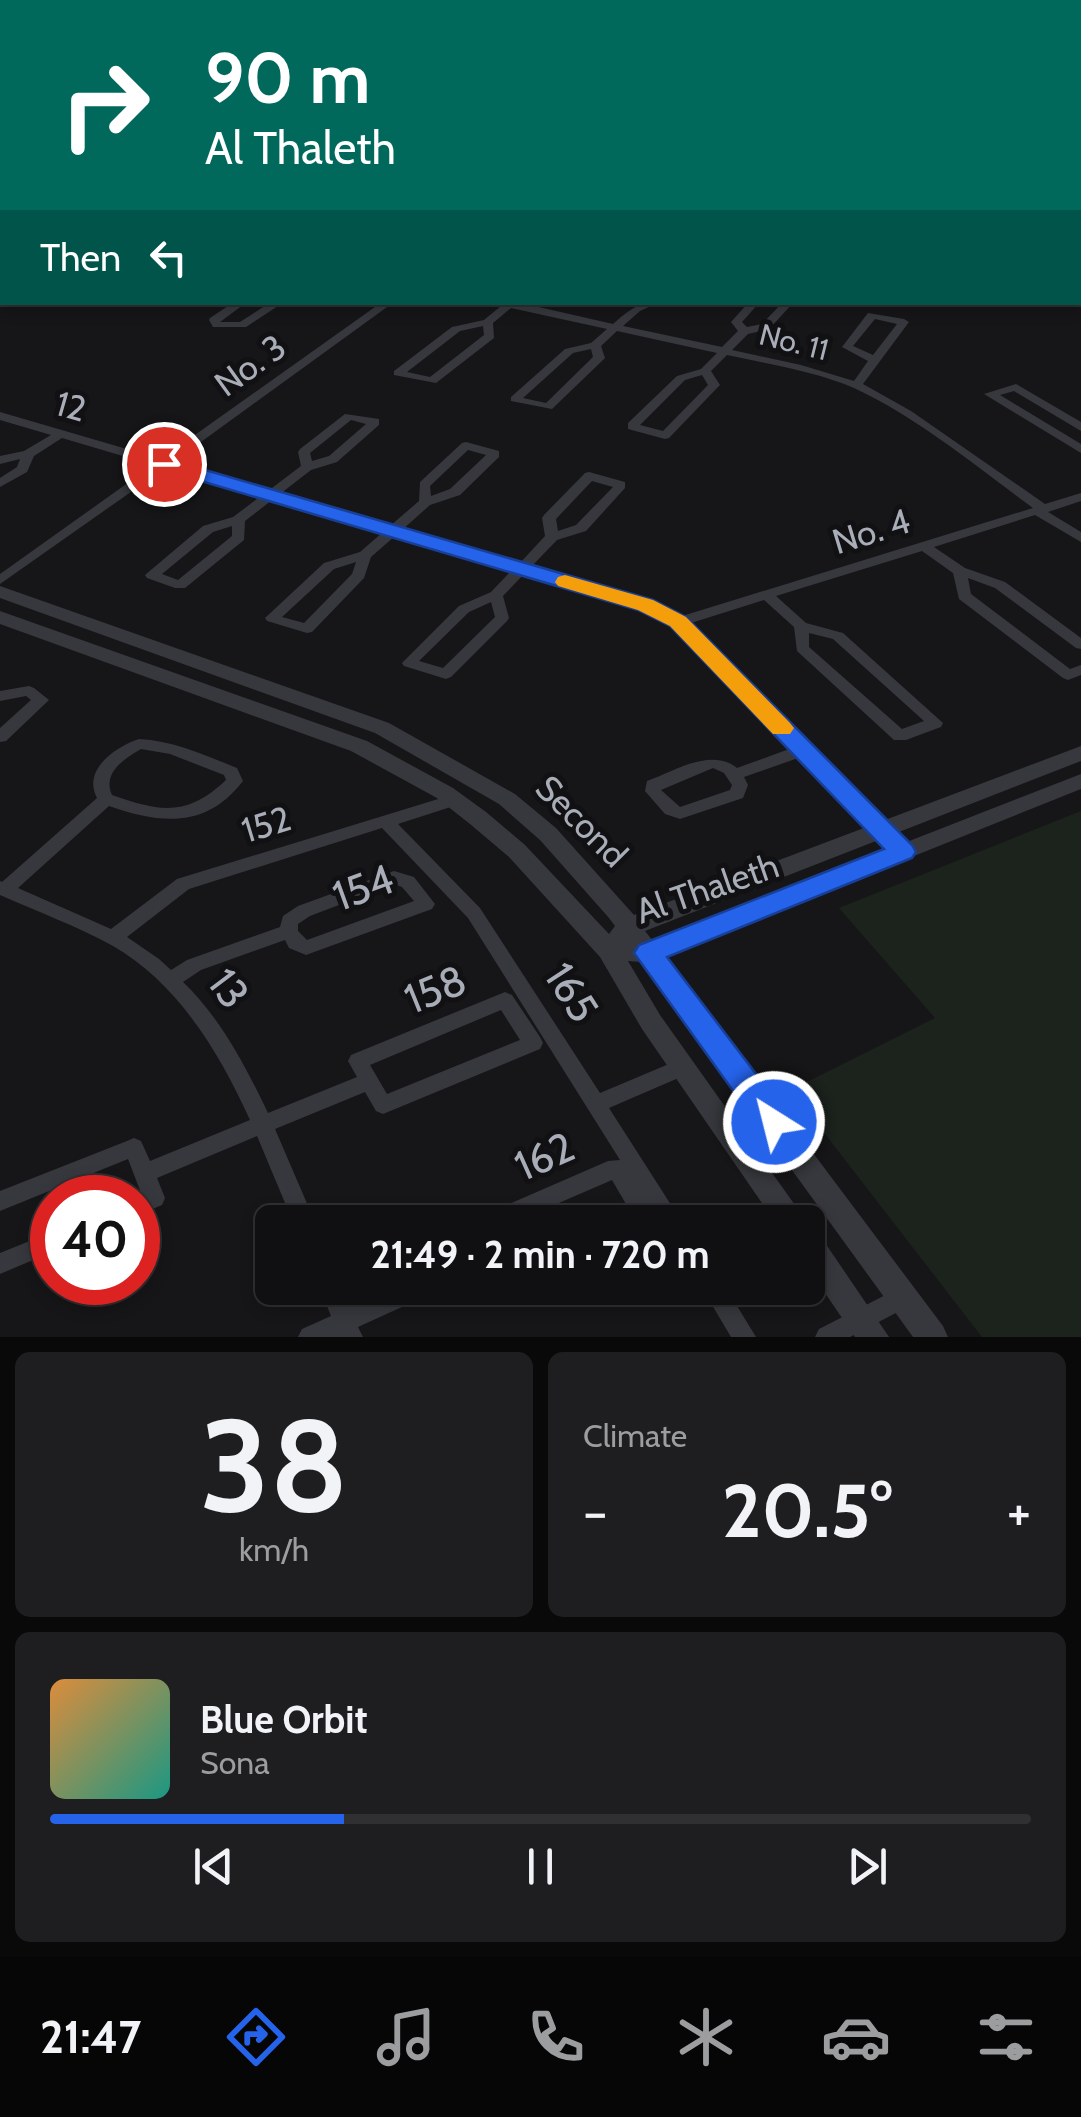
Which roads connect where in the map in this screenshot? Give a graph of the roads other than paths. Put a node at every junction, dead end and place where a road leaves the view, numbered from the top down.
1 (237, 305) edge
2 (274, 305) edge
3 (385, 305) edge
4 (505, 305) edge
5 (516, 305) edge
6 (752, 305) edge
7 (786, 305) edge
8 (633, 306) edge
9 (488, 322) junction
10 (615, 328) junction
11 (744, 331) junction
12 (595, 346) junction
13 (725, 351) junction
14 (875, 360) junction
15 (705, 371) junction
16 (856, 385) junction
17 (0, 416) edge
18 (1081, 427) edge
19 (60, 434) junction
20 (1081, 449) edge
21 (28, 454) junction
22 (0, 460) edge
23 (164, 464) junction
24 (307, 467) junction
25 (0, 483) edge
26 (270, 495) junction
27 (1081, 497) edge
28 (425, 502) junction
29 (1040, 510) junction
30 (238, 520) junction
31 (391, 530) junction
32 (552, 537) junction
33 (1080, 543) edge
34 (924, 546) junction
35 (365, 555) junction
36 (521, 568) junction
37 (960, 571) junction
38 (0, 580) edge
39 (0, 592) edge
40 (766, 594) junction
41 (496, 595) junction
42 (0, 617) edge
43 (678, 622) junction
44 (800, 626) junction
45 (1081, 645) edge
46 (1081, 670) edge
47 (0, 696) edge
48 (0, 736) edge
49 (802, 750) junction
50 (1081, 753) edge
51 (734, 775) junction
52 (1081, 781) edge
53 (106, 799) junction
54 (454, 800) junction
55 (385, 821) junction
56 (880, 828) junction
57 (903, 852) junction
58 (2, 889) edge
59 (629, 926) junction
60 (289, 931) junction
61 (112, 938) junction
62 (609, 950) junction
63 (648, 953) junction
64 (172, 979) junction
65 (683, 1067) junction
66 (369, 1081) junction
67 (596, 1104) junction
68 (260, 1125) junction
69 (145, 1174) joint
70 (0, 1201) edge
71 (296, 1205) edge
72 (531, 1205) edge
73 (640, 1205) edge
74 (660, 1205) edge
75 (780, 1205) edge
76 (30, 1251) edge
77 (0, 1264) edge
78 (825, 1268) edge
79 (903, 1297) junction
80 (337, 1305) edge
81 (389, 1305) edge
82 (724, 1305) edge
83 (867, 1328) edge
84 (348, 1329) edge
85 (310, 1337) edge
86 (744, 1337) edge
87 (827, 1337) edge
88 (932, 1337) edge

1 - 2 street
3 - 23 street, No. 3
4 - 9 street
5 - 10 street, No. 11
6 - 11 street
7 - 11 street
8 - 10 street
9 - 9 street
10 - 12 street
10 - 13 street, No. 11
11 - 13 street
12 - 12 street
13 - 15 street
13 - 16 street, No. 11
14 - 14 street
14 - 16 street
15 - 15 street
16 - 29 street, No. 11
17 - 19 street, 12
18 - 20 street
19 - 21 street
19 - 23 street, 12
21 - 22 street
21 - 25 street
23 - 26 street, 12
23 - 38 street, No. 3
24 - 24 street
24 - 26 street
26 - 30 street
26 - 31 street, 12
27 - 29 street, No. 4
28 - 28 street
28 - 31 street
29 - 33 street, No. 11
29 - 34 street, No. 4
30 - 30 street
31 - 35 street
31 - 36 street, 12
32 - 32 street
32 - 36 street
34 - 37 street
34 - 40 street, No. 4
35 - 35 street
36 - 41 street
36 - 43 street, 12
37 - 45 street
37 - 46 street
39 - 59 street, Second
40 - 43 street, No. 4
40 - 44 street
41 - 41 street
42 - 54 street, Second
43 - 49 street, 12
44 - 44 street
47 - 48 street
49 - 51 street
49 - 56 street, 12
50 - 56 street, Al Thaleth
51 - 51 street
52 - 57 street, Al Thaleth
53 - 53 street
53 - 58 street
54 - 55 street, 152
54 - 62 street, Second
55 - 61 street, 152
55 - 67 street, 165
56 - 57 street, 12
56 - 59 street, Al Thaleth
57 - 63 street, Al Thaleth
58 - 61 street, 13
59 - 62 street, Al Thaleth
59 - 63 street, Second
60 - 60 street, 154
60 - 64 street, 154
61 - 64 street, 13
62 - 63 street, Al Thaleth
62 - 65 street, Second
63 - 79 street, Second
64 - 68 street, 13
65 - 67 street
65 - 75 street, Second
66 - 66 street, 158
66 - 68 street
67 - 74 street, 165
68 - 69 street
68 - 71 street, 13
69 - 70 street
72 - 73 street, 162
76 - 77 street
78 - 83 street
79 - 83 street
79 - 88 street, Second
80 - 84 street
81 - 84 street
82 - 86 street
83 - 87 street
84 - 85 street

